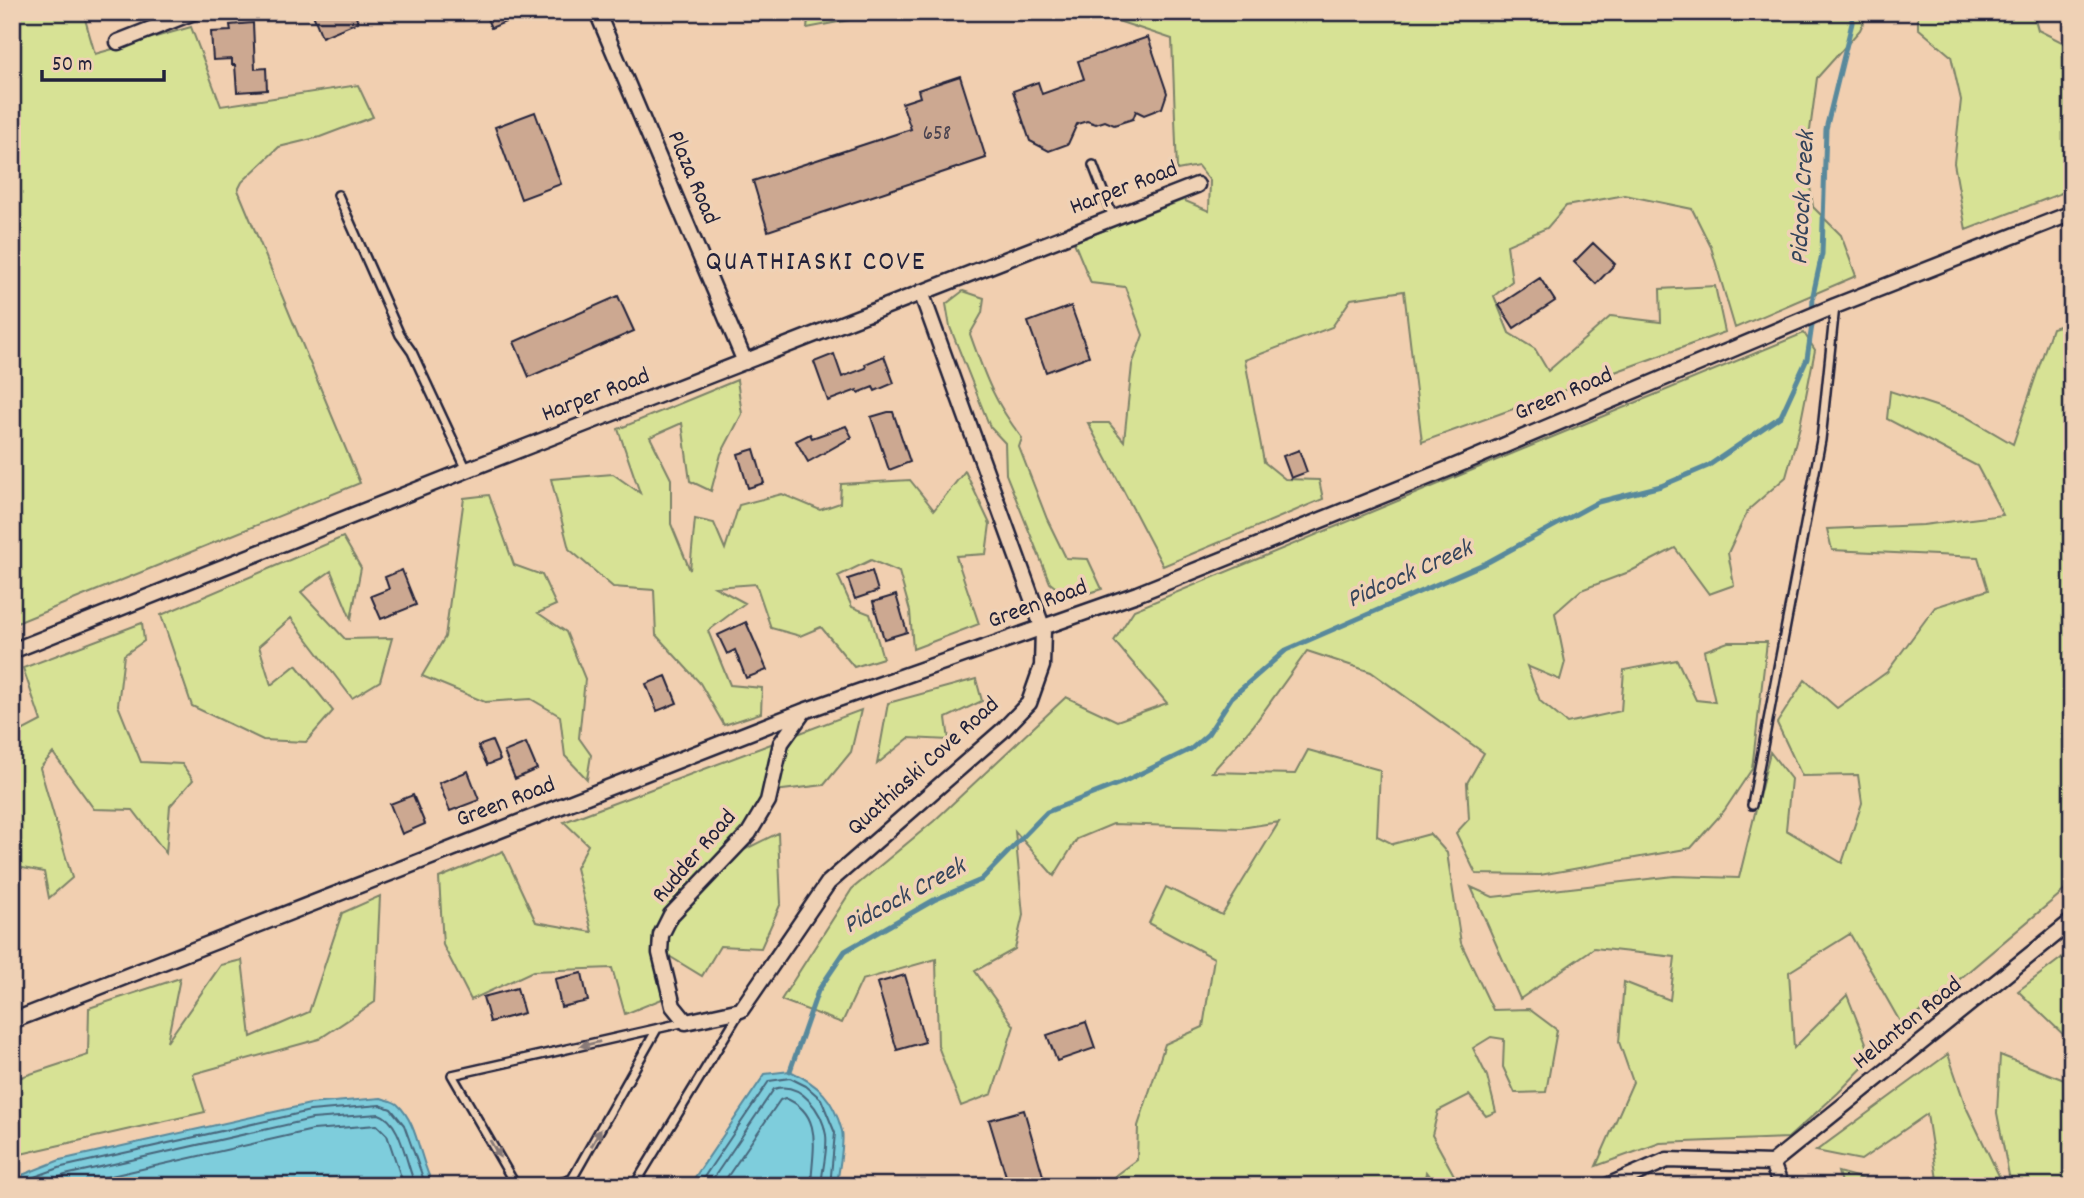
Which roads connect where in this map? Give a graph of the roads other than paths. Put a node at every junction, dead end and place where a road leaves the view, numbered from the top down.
1 (194, 12) edge
2 (597, 12) edge
3 (118, 42) dead end
4 (1093, 165) dead end
5 (1197, 185) dead end
6 (338, 195) dead end
7 (2072, 213) edge
8 (1113, 217) junction
9 (921, 292) junction
10 (1835, 306) junction
11 (745, 362) junction
12 (467, 470) junction
13 (1043, 629) junction
14 (12, 651) edge
15 (804, 710) junction
16 (1752, 805) dead end
17 (2072, 921) edge
18 (741, 1010) junction
19 (12, 1021) edge
20 (686, 1022) junction
21 (657, 1029) junction
22 (1772, 1163) junction
23 (516, 1186) edge
24 (552, 1186) edge
25 (634, 1186) edge
26 (1607, 1186) edge
27 (1781, 1186) edge

1 - 3 street
2 - 11 street, Plaza Road
4 - 8 lane
5 - 8 street, Harper Road
6 - 12 lane
7 - 10 street, Green Road
8 - 9 street, Harper Road
9 - 11 street, Harper Road
9 - 13 street, Quathiaski Cove Road
10 - 13 street, Green Road
10 - 16 lane
11 - 12 street, Harper Road
12 - 14 street, Harper Road
13 - 15 street, Green Road
13 - 18 street, Quathiaski Cove Road
15 - 19 street, Green Road
15 - 20 street, Rudder Road
17 - 22 street, Helanton Road
18 - 20 street
18 - 25 lane
20 - 21 lane
21 -> 23 lane
24 -> 21 lane
22 - 26 street
22 - 27 street

